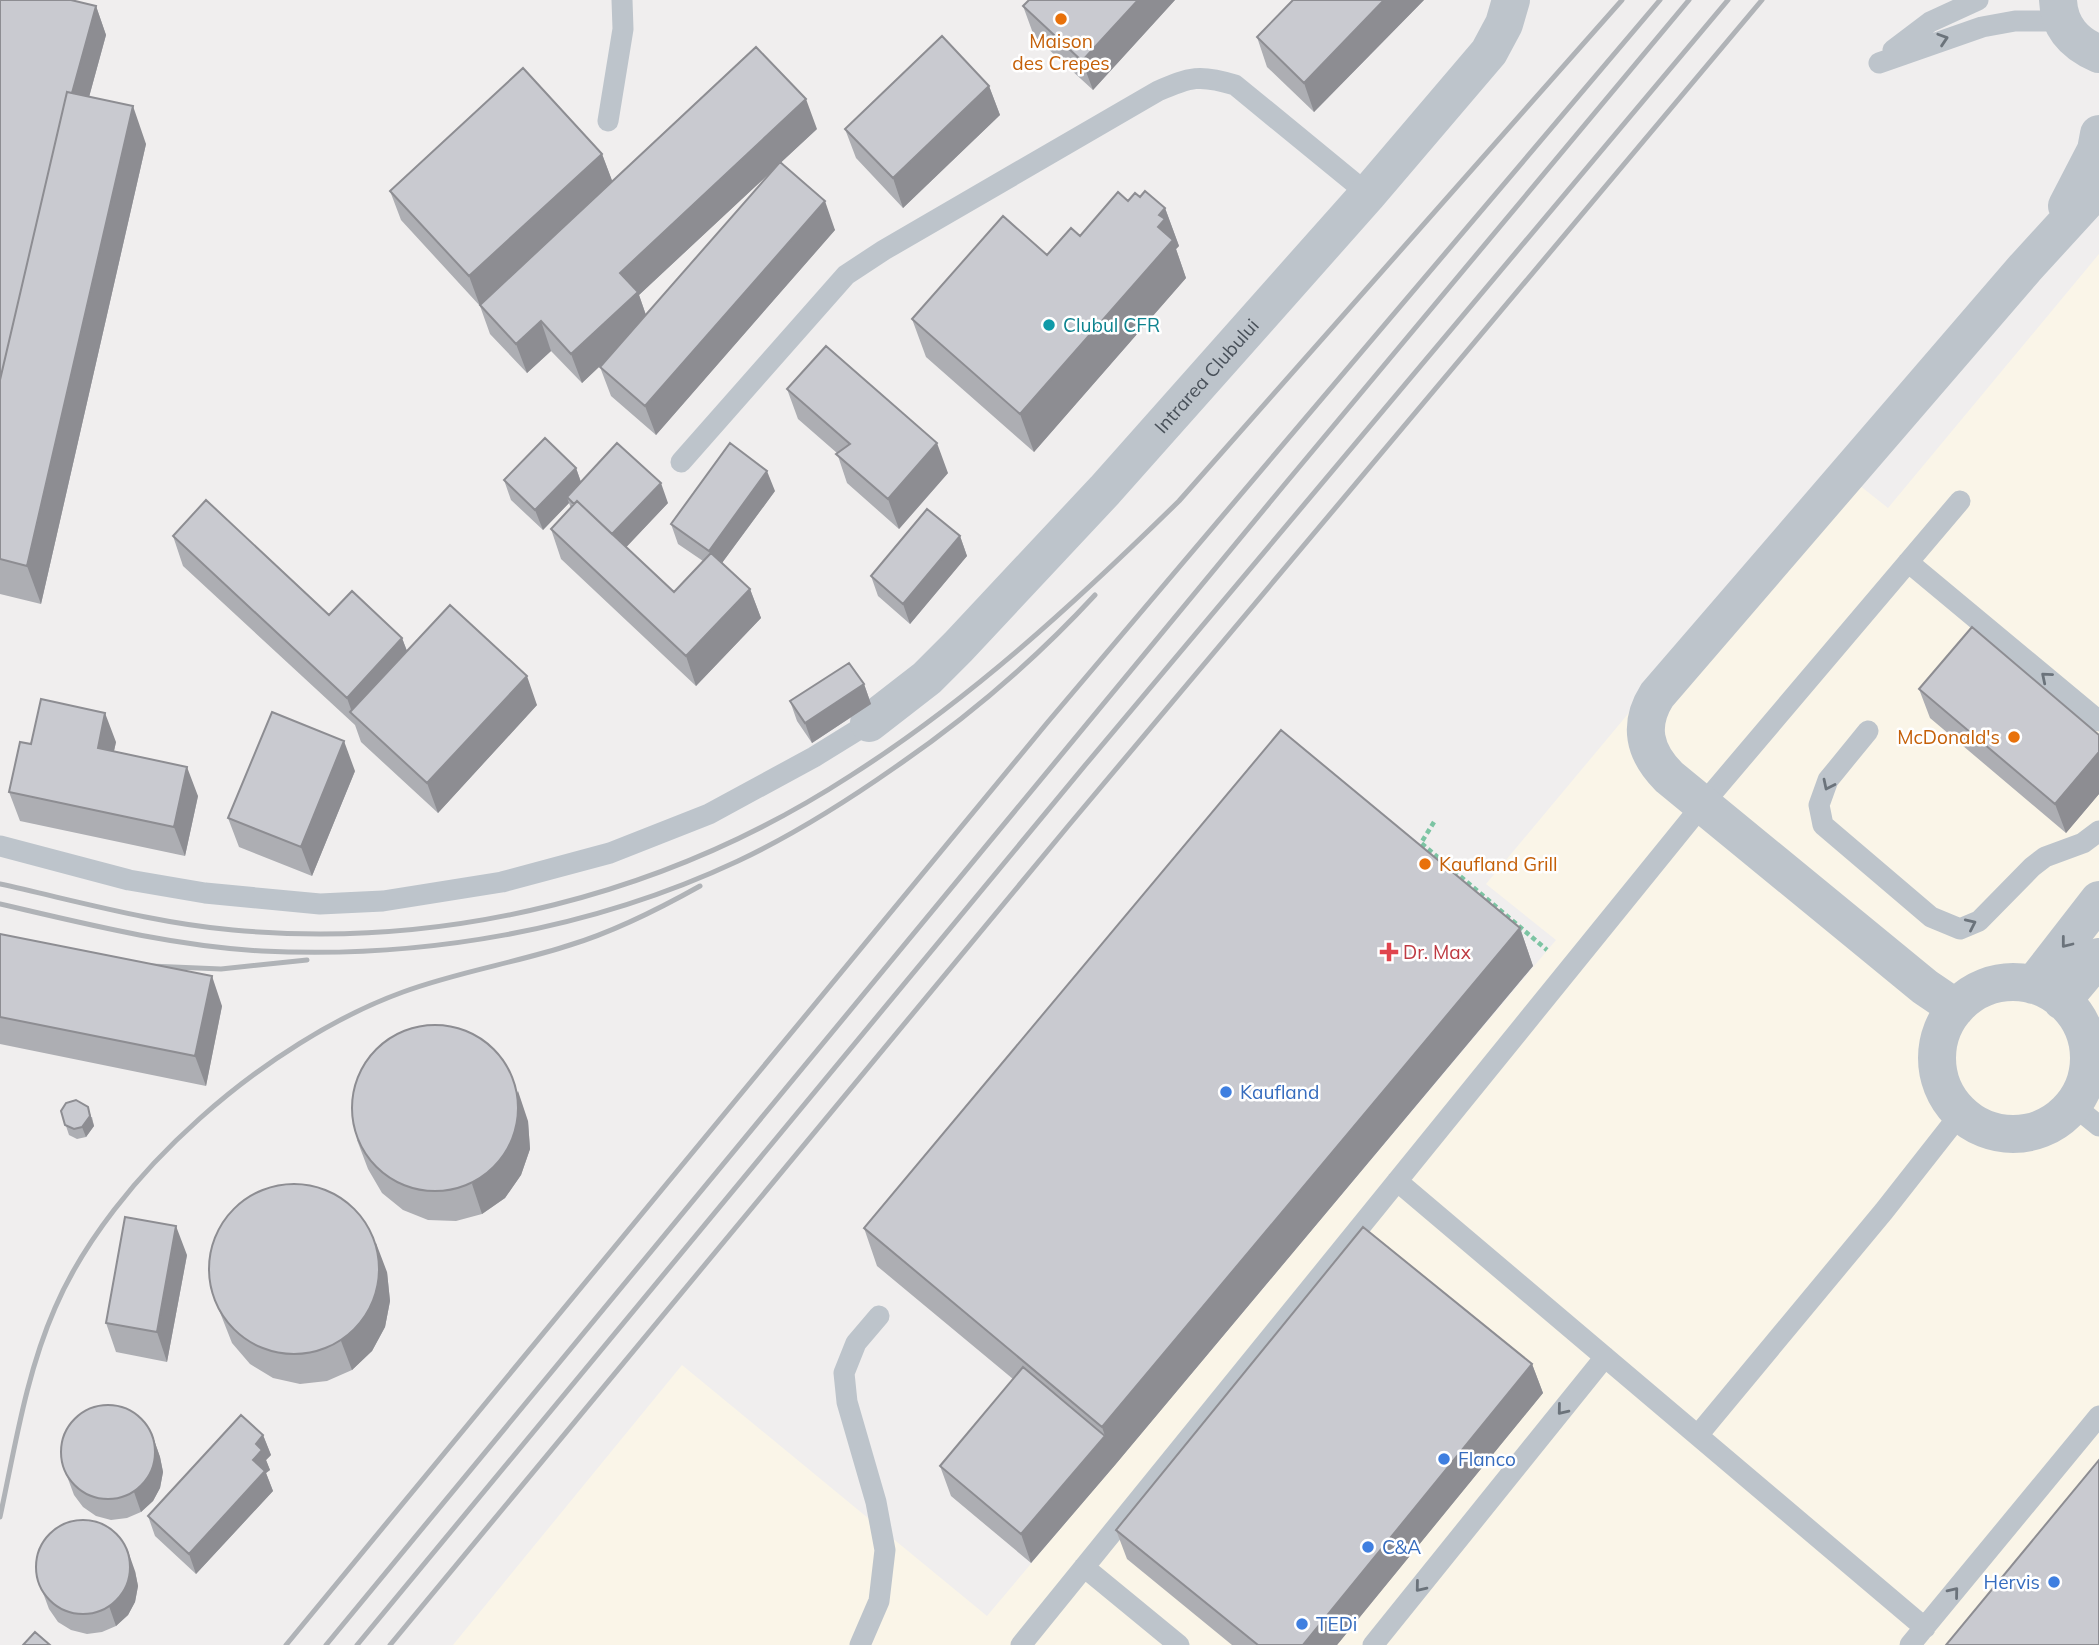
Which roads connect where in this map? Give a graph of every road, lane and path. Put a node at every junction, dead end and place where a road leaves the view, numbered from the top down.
1 (622, 0) edge
2 (1511, 0) edge
3 (1978, 0) edge
4 (2060, 10) edge
5 (2099, 53) edge
6 (608, 121) dead end
7 (2099, 134) edge
8 (2099, 187) edge
9 (1368, 194) junction
10 (2049, 242) junction
11 (681, 463) dead end
12 (1960, 501) dead end
13 (1908, 562) junction
14 (2099, 721) edge
15 (869, 723) joint
16 (1868, 731) dead end
17 (1703, 804) junction
18 (1434, 822) dead end
19 (2099, 831) edge
20 (0, 846) edge
21 (2099, 900) edge
22 (2099, 957) edge
23 (1570, 968) junction
24 (2048, 993) junction
25 (1956, 1008) junction
26 (2092, 1030) edge
27 (1961, 1113) junction
28 (2086, 1115) edge
29 (1397, 1181) junction
30 (879, 1316) dead end
31 (1605, 1357) junction
32 (2099, 1416) edge
33 (1698, 1435) junction
34 (1084, 1567) junction
35 (1925, 1628) junction
36 (860, 1645) edge
37 (1021, 1645) edge
38 (1179, 1645) edge
39 (1373, 1645) edge
40 (1910, 1645) edge

1 - 6 lane
2 - 9 street, Intrarea Clubului
3 -> 4 lane
4 - 5 street
7 - 10 street
8 - 10 street
9 - 11 lane
9 - 15 street, Intrarea Clubului
10 - 17 street
12 - 13 lane
14 -> 13 lane
13 - 17 lane
15 - 20 lane
16 -> 19 lane
17 - 23 lane
17 - 25 street
18 - 23 path
21 -> 24 street
22 - 24 street
23 - 29 lane
24 - 25 street
24 - 26 street
25 - 27 street
26 - 28 street
27 - 28 street
27 - 33 lane
29 - 31 lane
29 - 34 lane
30 - 36 lane
31 - 33 lane
31 -> 39 lane
35 -> 32 lane
33 - 35 lane
34 - 37 lane
34 - 38 lane
35 - 40 lane

